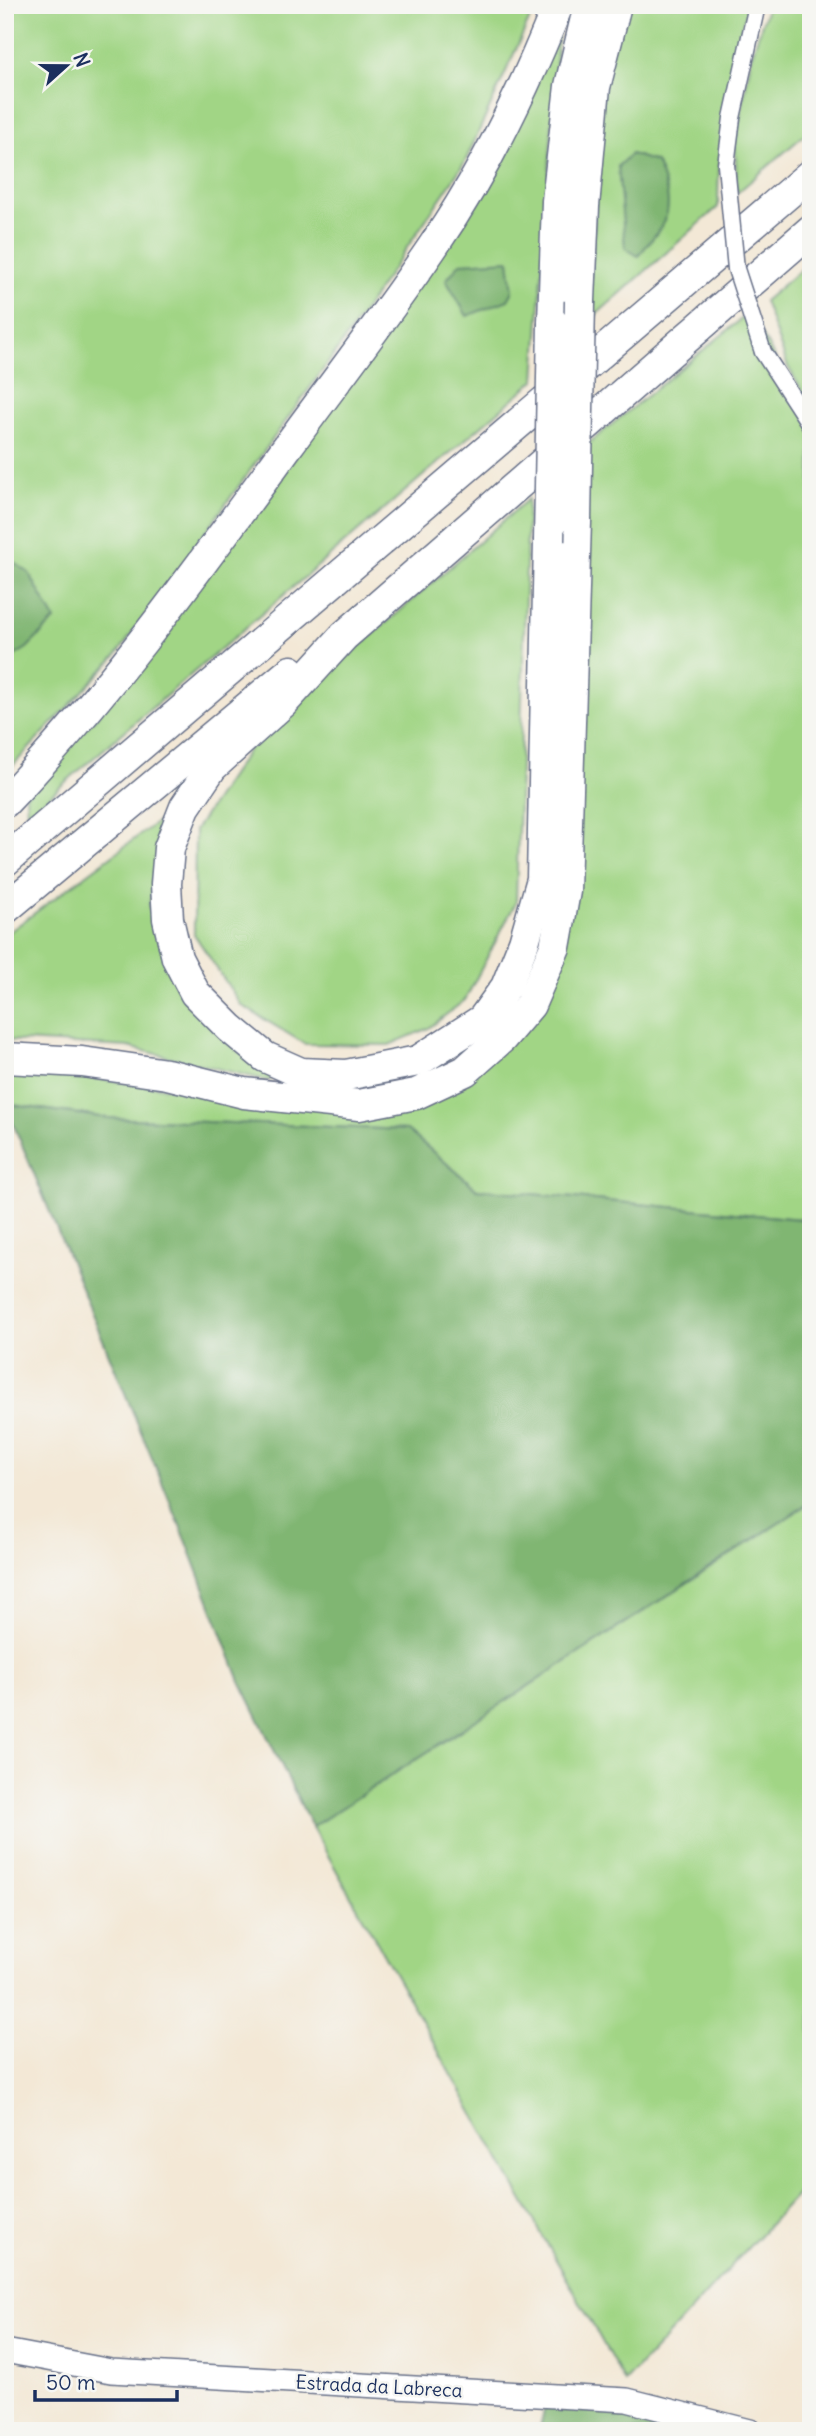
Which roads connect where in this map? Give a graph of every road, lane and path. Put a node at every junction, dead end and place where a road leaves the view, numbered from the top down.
1 (558, 5) edge
2 (589, 5) edge
3 (615, 5) edge
4 (757, 5) edge
5 (811, 174) edge
6 (811, 230) edge
7 (811, 243) edge
8 (774, 262) junction
9 (811, 426) edge
10 (344, 636) junction
11 (5, 802) edge
12 (5, 860) edge
13 (5, 909) edge
14 (5, 1058) edge
15 (5, 2351) edge
16 (750, 2431) edge

1 - 11 highway
2 - 10 highway, bridge
3 - 14 highway, bridge
4 - 9 street, bridge
5 - 12 highway
6 - 8 highway
7 - 8 highway
8 - 10 highway
10 - 13 highway
15 - 16 street, Estrada da Labreca

